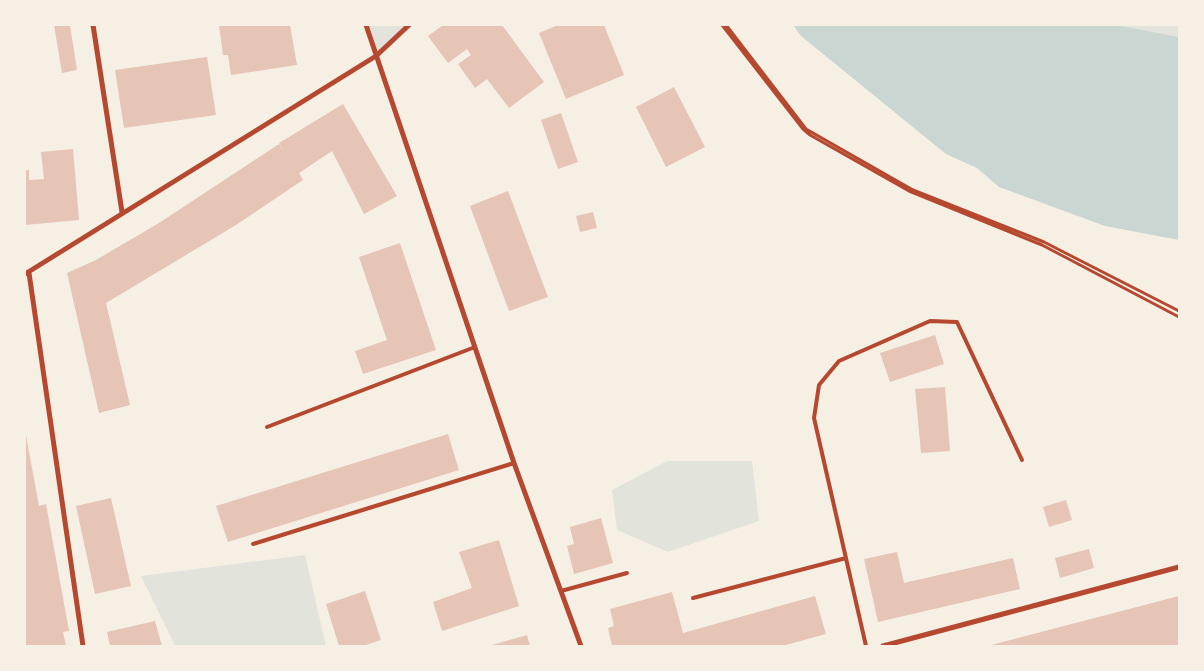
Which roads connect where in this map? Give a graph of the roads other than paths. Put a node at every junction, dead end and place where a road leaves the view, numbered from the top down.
1 (93, 25) edge
2 (366, 25) edge
3 (409, 25) edge
4 (376, 56) junction
5 (122, 212) junction
6 (27, 274) edge
7 (475, 347) junction
8 (267, 427) dead end
9 (1022, 460) dead end
10 (514, 463) junction
11 (253, 544) dead end
12 (846, 558) junction
13 (1179, 567) edge
14 (627, 573) dead end
15 (561, 591) junction
16 (693, 598) dead end
17 (82, 646) edge
18 (581, 646) edge
19 (866, 646) edge
20 (883, 646) edge

1 - 5 street
2 - 4 street
3 - 4 street
4 - 5 street
4 - 7 street
5 - 6 street
6 - 17 street
7 - 8 lane
7 - 10 street
9 - 12 lane
10 - 11 lane
10 - 15 street
12 - 16 lane
12 - 19 lane
13 - 20 street
14 - 15 lane
15 - 18 street

